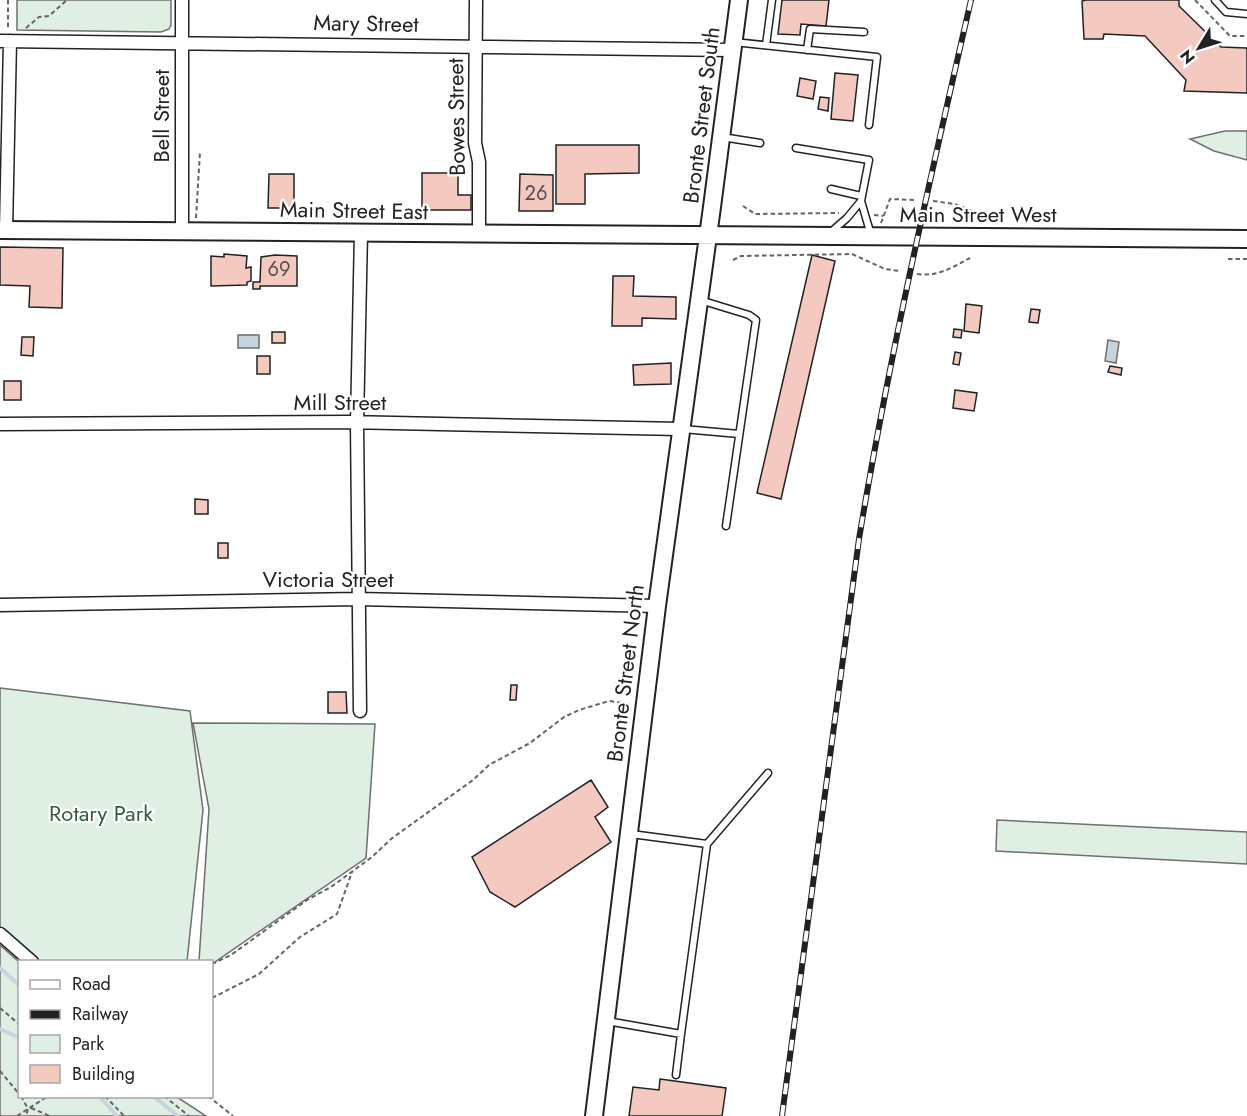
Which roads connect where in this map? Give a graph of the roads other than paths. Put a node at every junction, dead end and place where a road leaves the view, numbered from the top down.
1 (182, 0) edge
2 (476, 0) edge
3 (739, 0) edge
4 (772, 0) edge
5 (1215, 0) edge
6 (1247, 14) edge
7 (864, 32) dead end
8 (9, 41) edge
9 (182, 42) junction
10 (766, 45) junction
11 (476, 46) junction
12 (732, 46) junction
13 (807, 50) junction
14 (869, 124) dead end
15 (720, 136) junction
16 (760, 143) dead end
17 (796, 148) dead end
18 (831, 189) dead end
19 (861, 198) junction
20 (3, 230) edge
21 (182, 231) junction
22 (361, 232) junction
23 (479, 234) junction
24 (827, 235) junction
25 (708, 236) junction
26 (874, 236) junction
27 (1247, 239) edge
28 (699, 300) junction
29 (357, 423) junction
30 (0, 424) edge
31 (680, 429) junction
32 (739, 434) junction
33 (726, 525) dead end
34 (358, 599) junction
35 (0, 605) edge
36 (657, 606) junction
37 (360, 711) dead end
38 (768, 773) dead end
39 (628, 834) junction
40 (707, 844) junction
41 (0, 934) edge
42 (30, 960) edge
43 (605, 1020) junction
44 (681, 1034) junction
45 (676, 1075) dead end
46 (594, 1116) edge

1 - 9 street, Bell Street
2 - 11 street, Bowes Street
3 - 12 main road, Bronte Street South
4 - 10 lane
5 - 6 lane
7 - 13 lane
8 - 9 street, Mary Street
8 - 20 street
9 - 11 street, Mary Street
9 - 21 street, Bell Street
10 - 12 lane
10 - 13 lane
11 - 12 street, Mary Street
11 - 23 street, Bowes Street
12 - 15 main road, Bronte Street South
13 - 14 lane
15 - 16 lane
15 - 25 main road, Bronte Street South
17 - 19 lane
18 - 19 lane
19 - 24 lane
19 - 26 lane
20 - 21 main road, Main Street East
21 - 22 main road, Main Street East
22 - 23 main road, Main Street East
22 - 29 street
23 - 25 main road, Main Street East
24 - 25 main road, Main Street West
24 - 26 main road, Main Street West
25 - 28 main road, Bronte Street North
26 - 27 main road, Main Street West
28 - 31 main road, Bronte Street North
28 - 32 lane
29 - 30 street, Mill Street
29 - 31 street, Mill Street
29 - 34 street
31 - 32 lane
31 - 36 main road, Bronte Street North
32 - 33 lane
34 - 35 street, Victoria Street
34 - 36 street, Victoria Street
34 - 37 street
36 - 39 main road, Bronte Street North
38 - 40 lane
39 - 40 lane
39 - 43 main road, Bronte Street North
40 - 44 lane
41 - 42 street
43 - 44 lane
43 - 46 main road, Bronte Street North
44 - 45 lane

